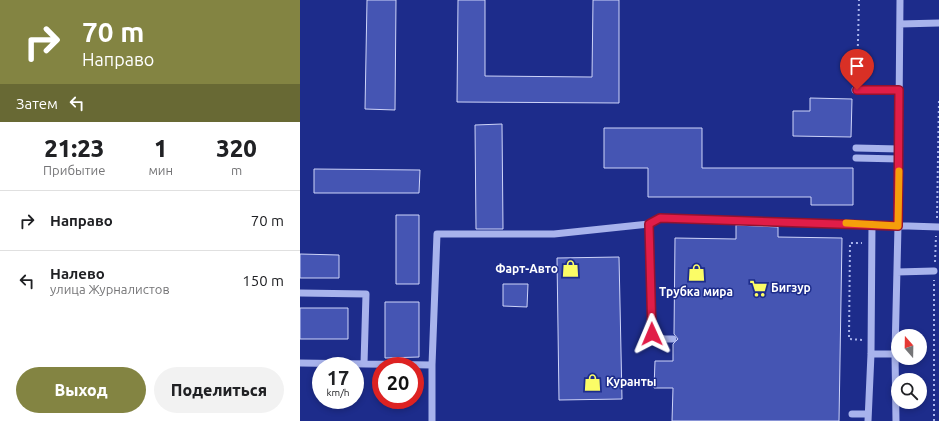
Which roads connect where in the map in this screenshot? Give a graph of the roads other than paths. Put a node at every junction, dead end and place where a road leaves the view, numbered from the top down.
1 (900, 0) edge
2 (939, 23) edge
3 (900, 24) junction
4 (856, 90) road end
5 (899, 90) junction
6 (856, 148) dead end
7 (899, 149) junction
8 (856, 158) dead end
9 (899, 160) junction
10 (649, 224) junction
11 (872, 224) junction
12 (898, 226) junction
13 (938, 227) edge
14 (934, 271) road end
15 (897, 272) junction
16 (300, 293) edge
17 (896, 329) edge
18 (674, 339) dead end
19 (871, 354) junction
20 (891, 354) edge
21 (300, 363) edge
22 (312, 363) edge
23 (364, 364) joint
24 (432, 365) junction
25 (895, 365) edge
26 (852, 414) dead end
27 (868, 417) edge
28 (432, 421) edge
29 (896, 421) edge

1 - 3 street
2 - 3 street
3 - 5 street
4 - 5 street
5 - 7 street
6 - 7 street
7 - 9 street
8 - 9 street
9 - 12 street
10 - 11 street
10 - 18 street
10 - 24 street
11 - 12 street
11 - 19 street
12 - 13 street
12 - 15 street
14 - 15 street
15 - 17 street
16 - 23 street
19 - 20 street
19 - 27 street
21 - 22 street
23 - 24 street
24 - 28 street
25 - 29 street
26 - 27 street

